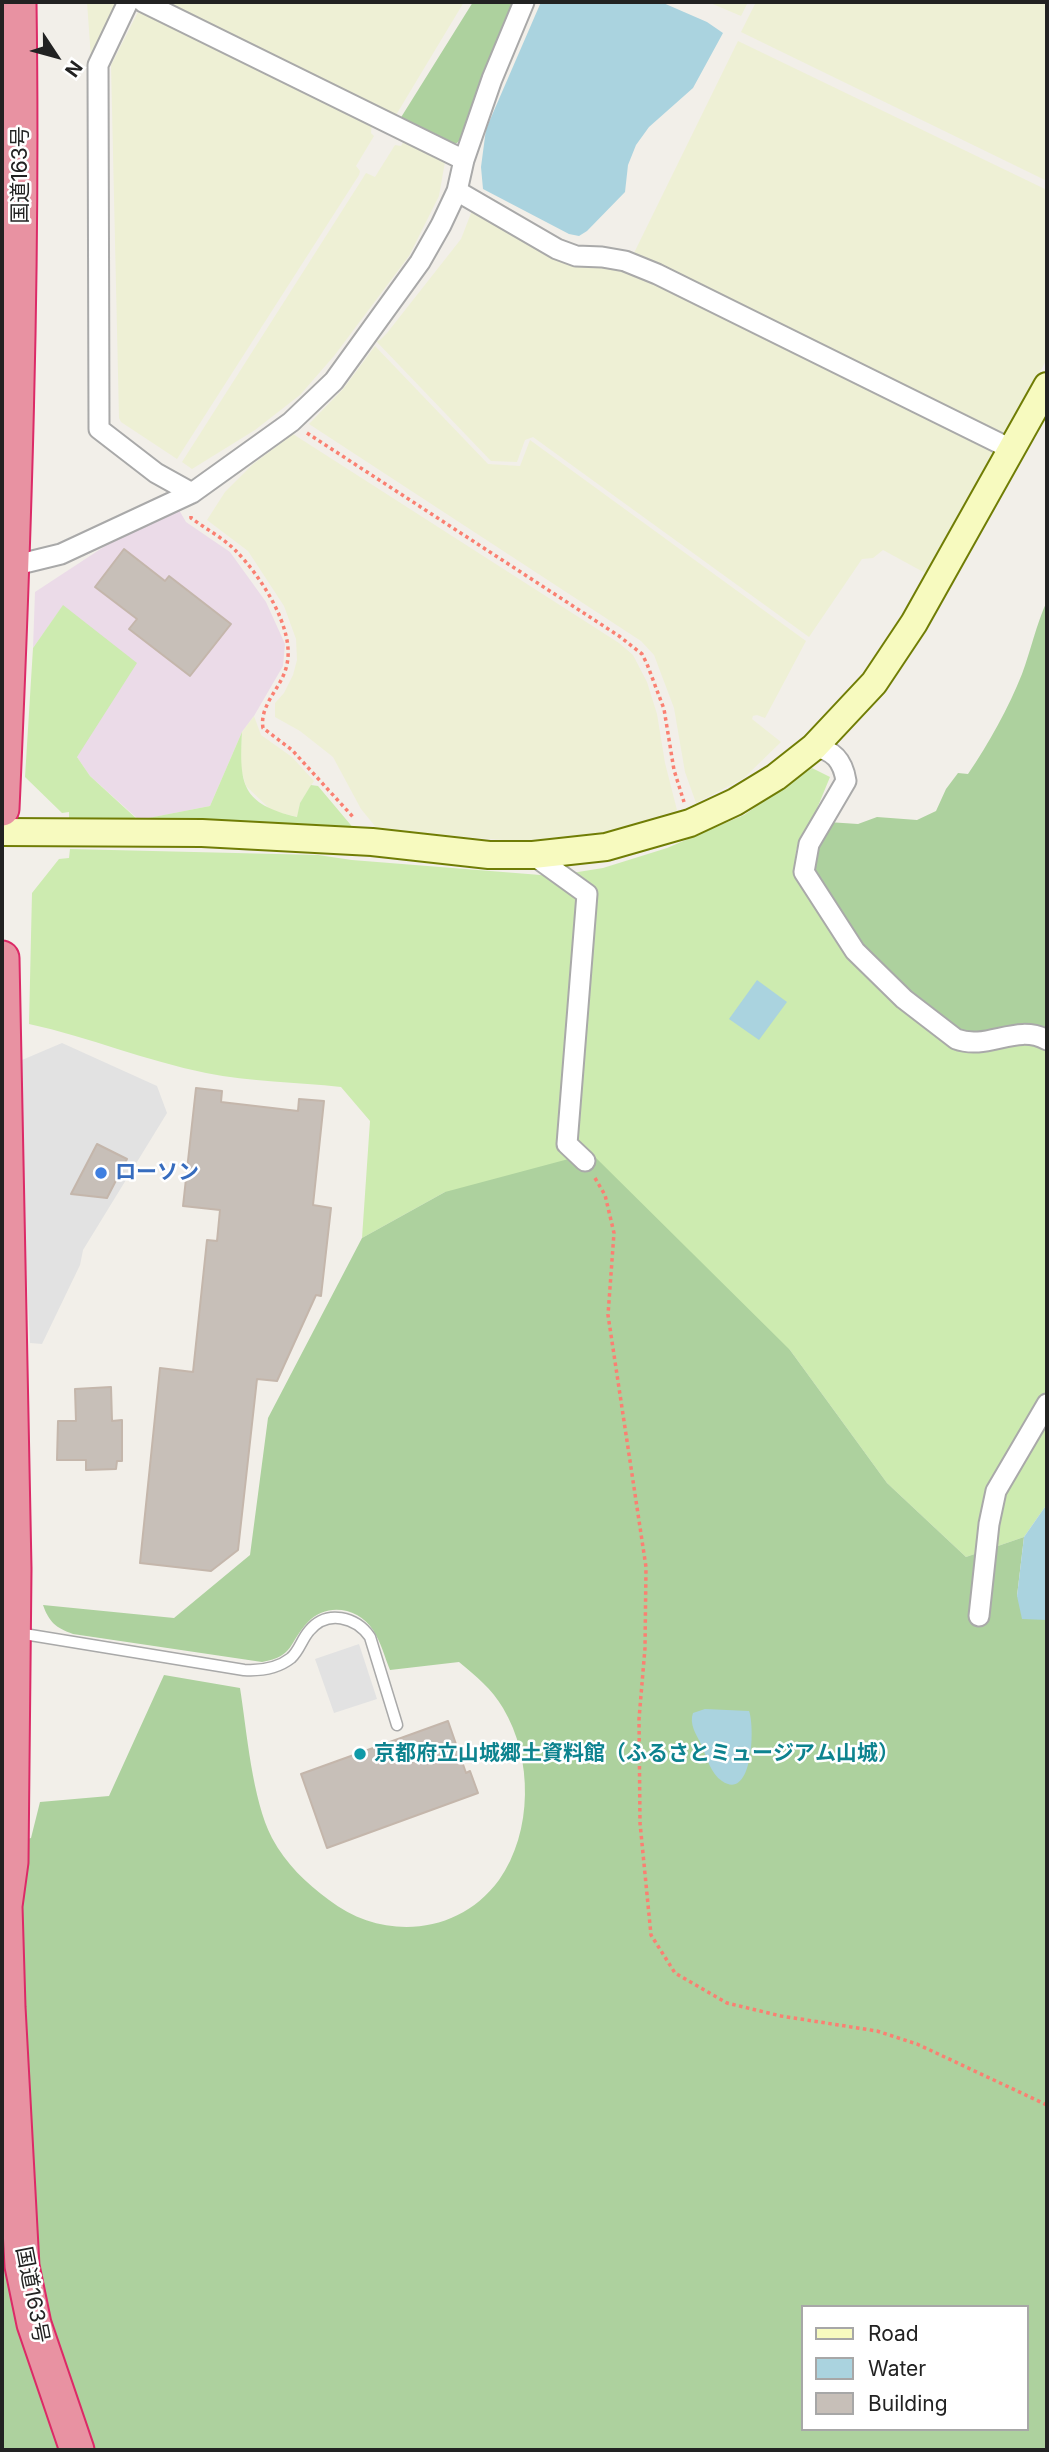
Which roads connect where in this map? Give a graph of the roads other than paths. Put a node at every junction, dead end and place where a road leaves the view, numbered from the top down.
1 (19, 2) edge
2 (128, 2) edge
3 (143, 2) edge
4 (524, 2) edge
5 (464, 160) junction
6 (457, 191) junction
7 (11, 283) edge
8 (1047, 386) edge
9 (1013, 450) junction
10 (192, 493) junction
11 (12, 566) junction
12 (814, 747) junction
13 (2, 809) edge
14 (2, 832) edge
15 (533, 855) junction
16 (2, 958) edge
17 (1047, 1040) edge
18 (585, 1161) road end
19 (1047, 1404) edge
20 (979, 1616) dead end
21 (12, 1632) junction
22 (397, 1725) dead end
23 (77, 2450) edge

1 - 7 highway, 国道163号
2 - 10 street
3 - 5 street
4 - 5 street
5 - 6 street
6 - 9 street
6 - 10 street
7 - 11 highway, 国道163号
8 - 9 street
9 - 12 street
10 - 11 street
11 - 13 highway, 国道163号
12 - 15 street
12 - 17 street
14 - 15 street
15 - 18 street
16 - 21 highway, 国道163号
19 - 20 street
21 - 22 lane
21 - 23 highway, 国道163号

